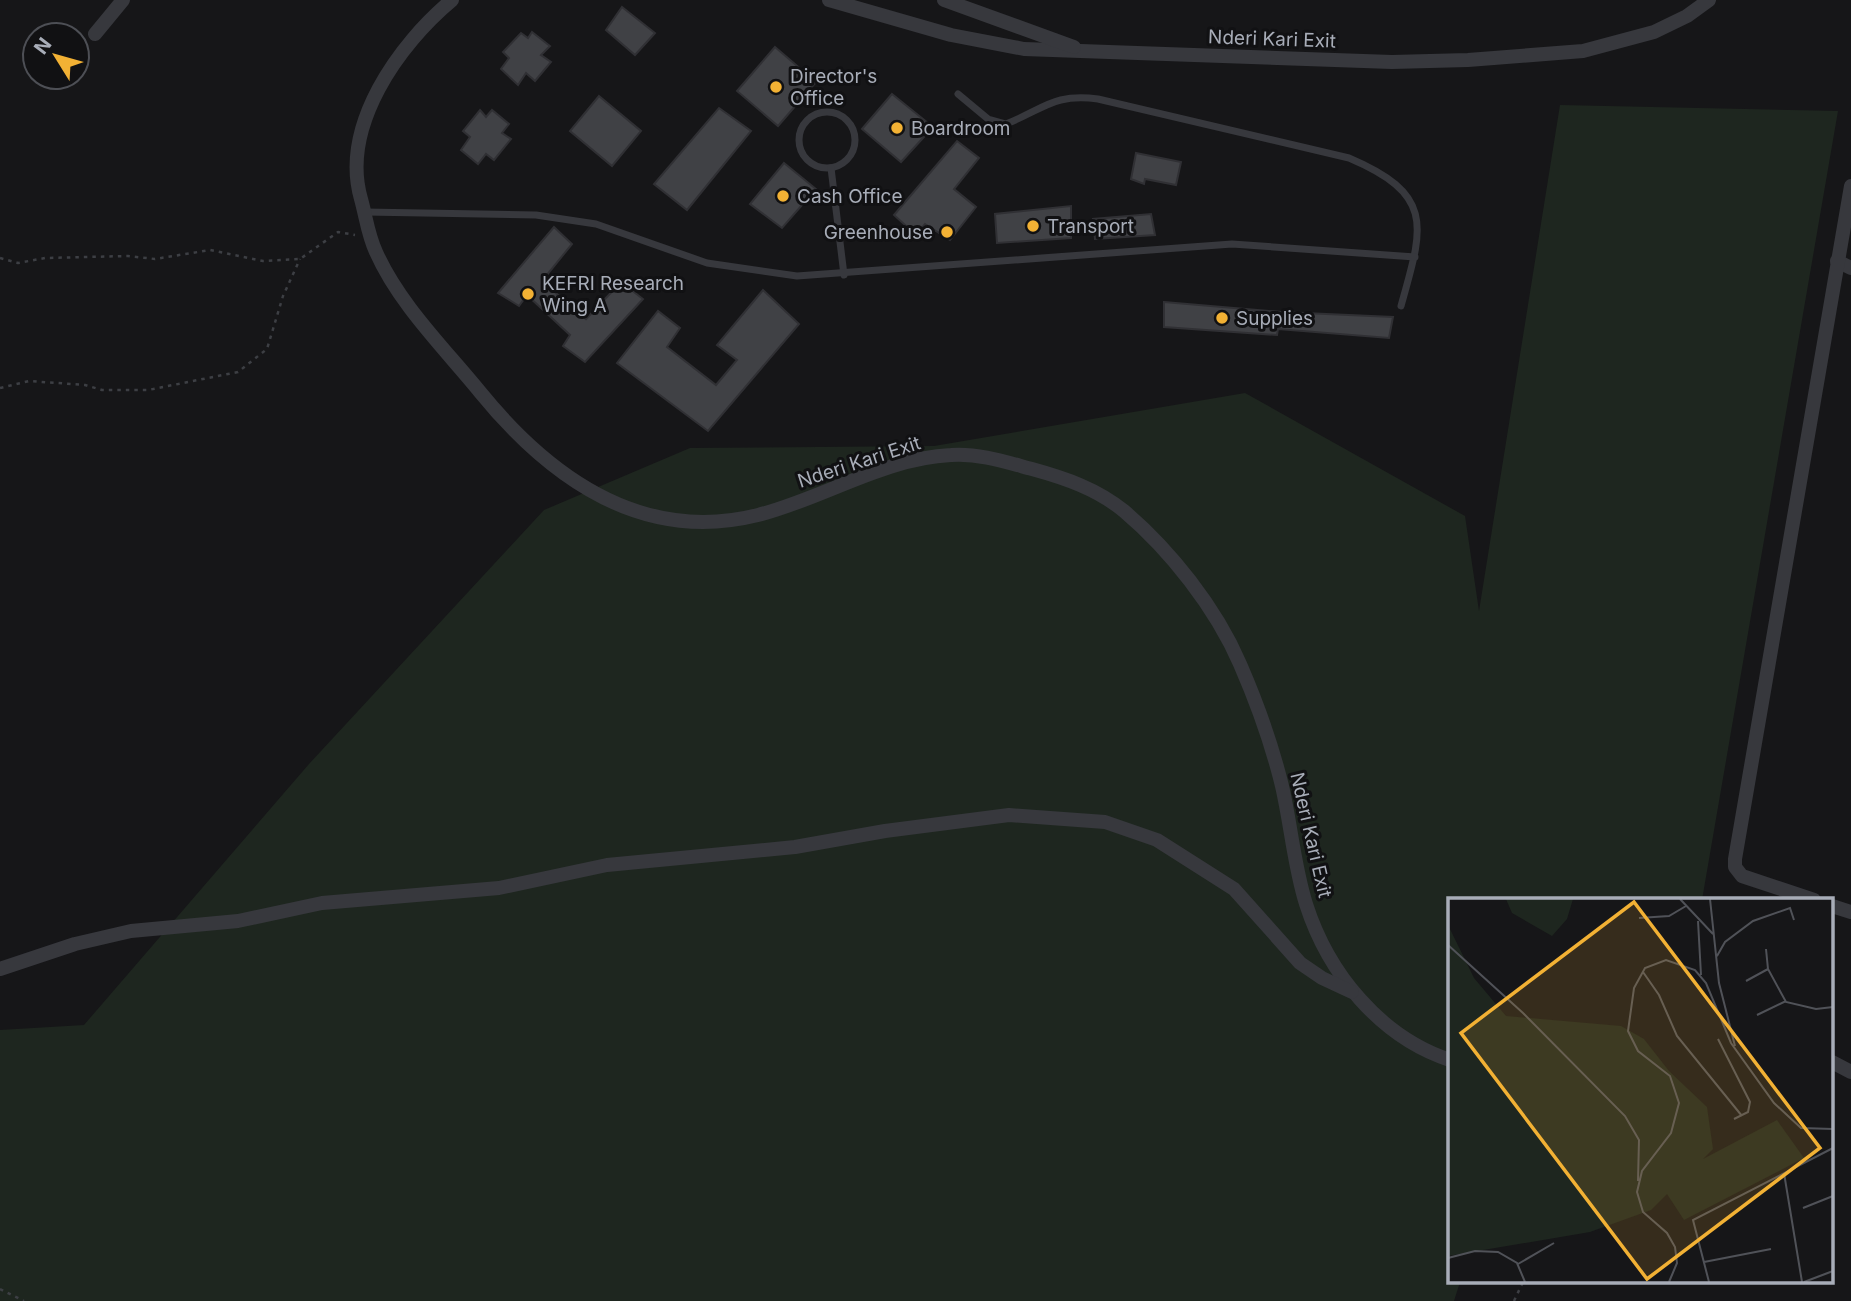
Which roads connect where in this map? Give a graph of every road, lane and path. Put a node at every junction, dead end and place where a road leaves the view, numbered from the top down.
1 (123, 0) edge
2 (452, 0) edge
3 (829, 0) edge
4 (944, 0) edge
5 (1709, 0) edge
6 (95, 34) dead end
7 (1090, 52) junction
8 (958, 94) dead end
9 (831, 168) junction
10 (1851, 186) edge
11 (365, 212) junction
12 (370, 237) junction
13 (1415, 257) junction
14 (0, 258) edge
15 (300, 259) junction
16 (1837, 261) junction
17 (1851, 268) edge
18 (844, 275) junction
19 (1401, 306) dead end
20 (0, 388) edge
21 (1808, 898) edge
22 (1834, 907) edge
23 (1851, 912) edge
24 (0, 969) edge
25 (1353, 993) junction
26 (1448, 1059) edge
27 (1834, 1063) edge
28 (1851, 1072) edge
29 (1522, 1284) edge
30 (0, 1289) edge
31 (24, 1301) edge
32 (1514, 1301) edge

1 - 6 street
2 - 11 street, Nderi Kari Exit
3 - 7 street, Nderi Kari Exit
4 - 7 street
5 - 7 street, Nderi Kari Exit
8 - 13 lane
9 - 9 lane
9 - 18 lane
10 - 16 street
11 - 12 street, Nderi Kari Exit
11 - 18 lane
12 - 15 path
12 - 25 street, Nderi Kari Exit
13 - 18 lane
13 - 19 lane
14 - 15 path
15 - 20 path
16 - 17 street
16 - 21 street
22 - 23 street
24 - 25 street
25 - 26 street, Nderi Kari Exit
27 - 28 street
29 - 32 path
30 - 31 path

